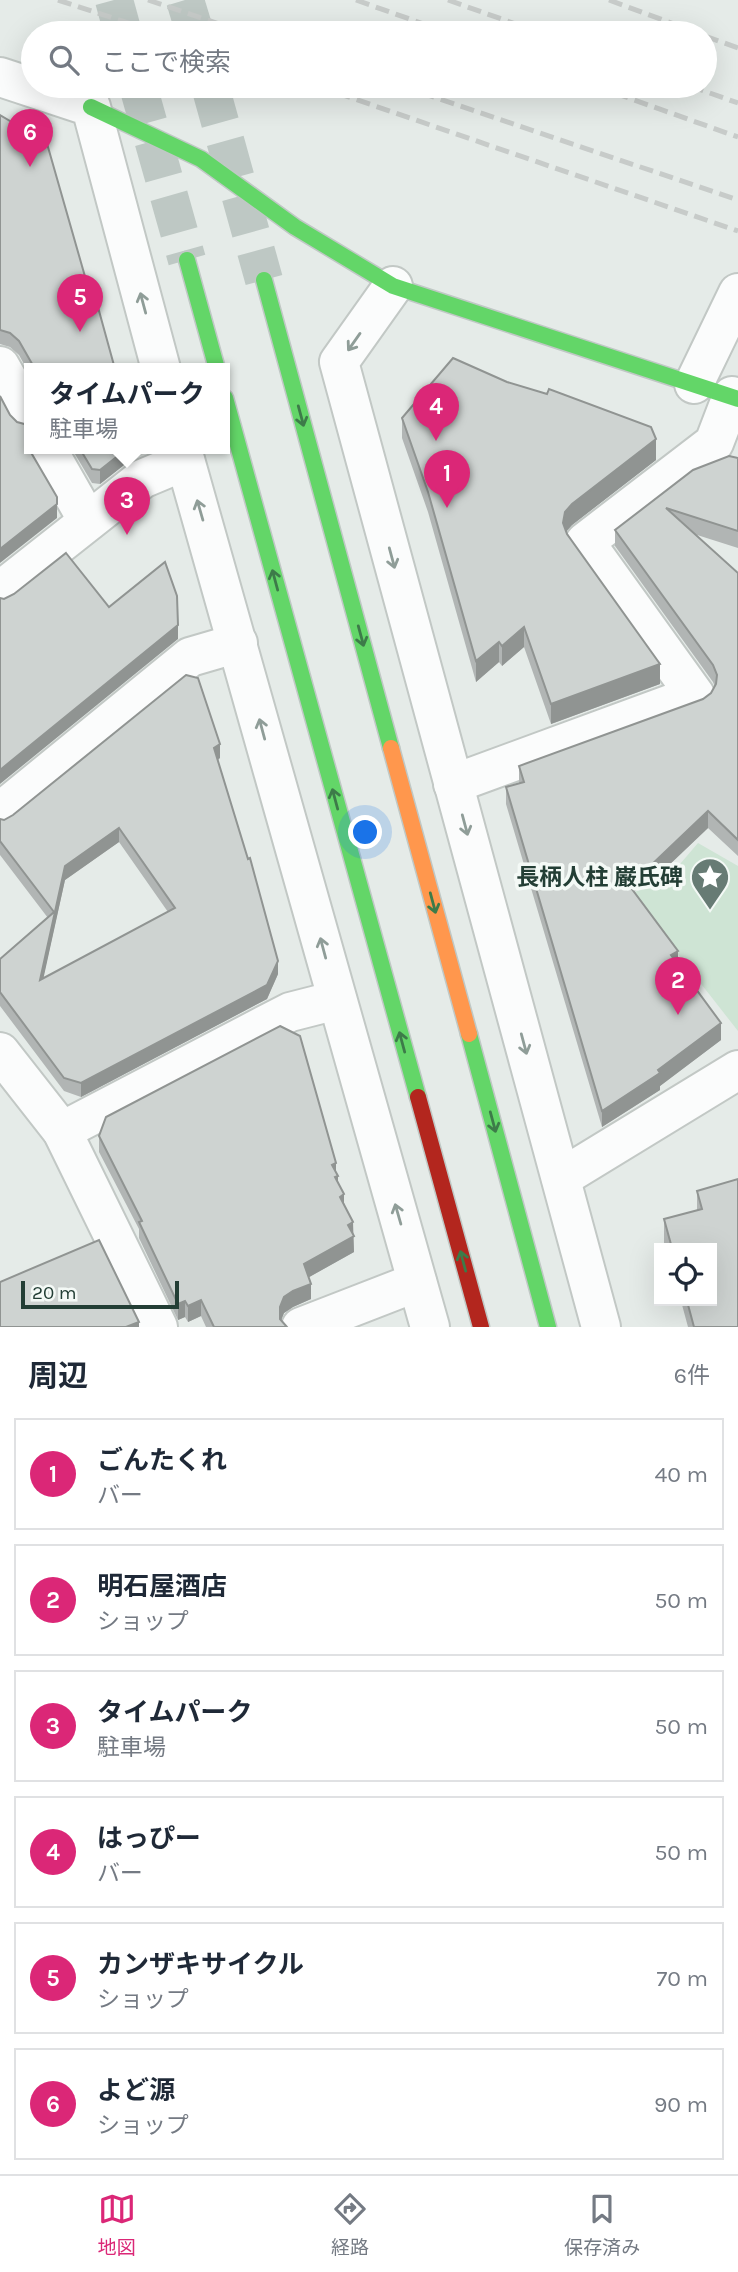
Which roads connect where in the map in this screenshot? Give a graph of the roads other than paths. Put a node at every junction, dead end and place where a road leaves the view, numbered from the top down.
1 (0, 77) edge
2 (21, 84) edge
3 (64, 98) edge
4 (91, 107) junction
5 (187, 260) tunnel mouth
6 (264, 280) tunnel mouth
7 (393, 286) junction
8 (738, 293) edge
9 (159, 363) edge
10 (215, 363) edge
11 (0, 366) edge
12 (694, 384) junction
13 (735, 397) edge
14 (24, 408) edge
15 (230, 416) edge
16 (50, 454) edge
17 (184, 455) edge
18 (88, 521) junction
19 (0, 591) edge
20 (239, 643) junction
21 (453, 784) junction
22 (0, 812) edge
23 (337, 1000) junction
24 (0, 1052) edge
25 (738, 1070) edge
26 (62, 1131) junction
27 (561, 1178) junction
28 (417, 1282) junction
29 (158, 1327) edge
30 (301, 1327) edge
31 (430, 1327) edge
32 (481, 1327) edge
33 (548, 1327) edge
34 (600, 1327) edge

1 - 2 street
3 - 4 street
4 - 7 street
9 -> 4 street
5 - 10 street
6 -> 33 street
7 - 12 street
7 -> 21 street
8 - 12 street
11 - 14 street
12 - 13 street
13 - 21 street
32 -> 15 street
16 - 18 street
17 - 18 street
20 -> 17 street
18 - 19 street
20 - 22 street
23 -> 20 street
21 -> 27 street
23 - 26 street
28 -> 23 street
24 - 26 street
25 - 27 street
26 - 29 street
27 - 34 street
28 - 30 street
28 - 31 street

